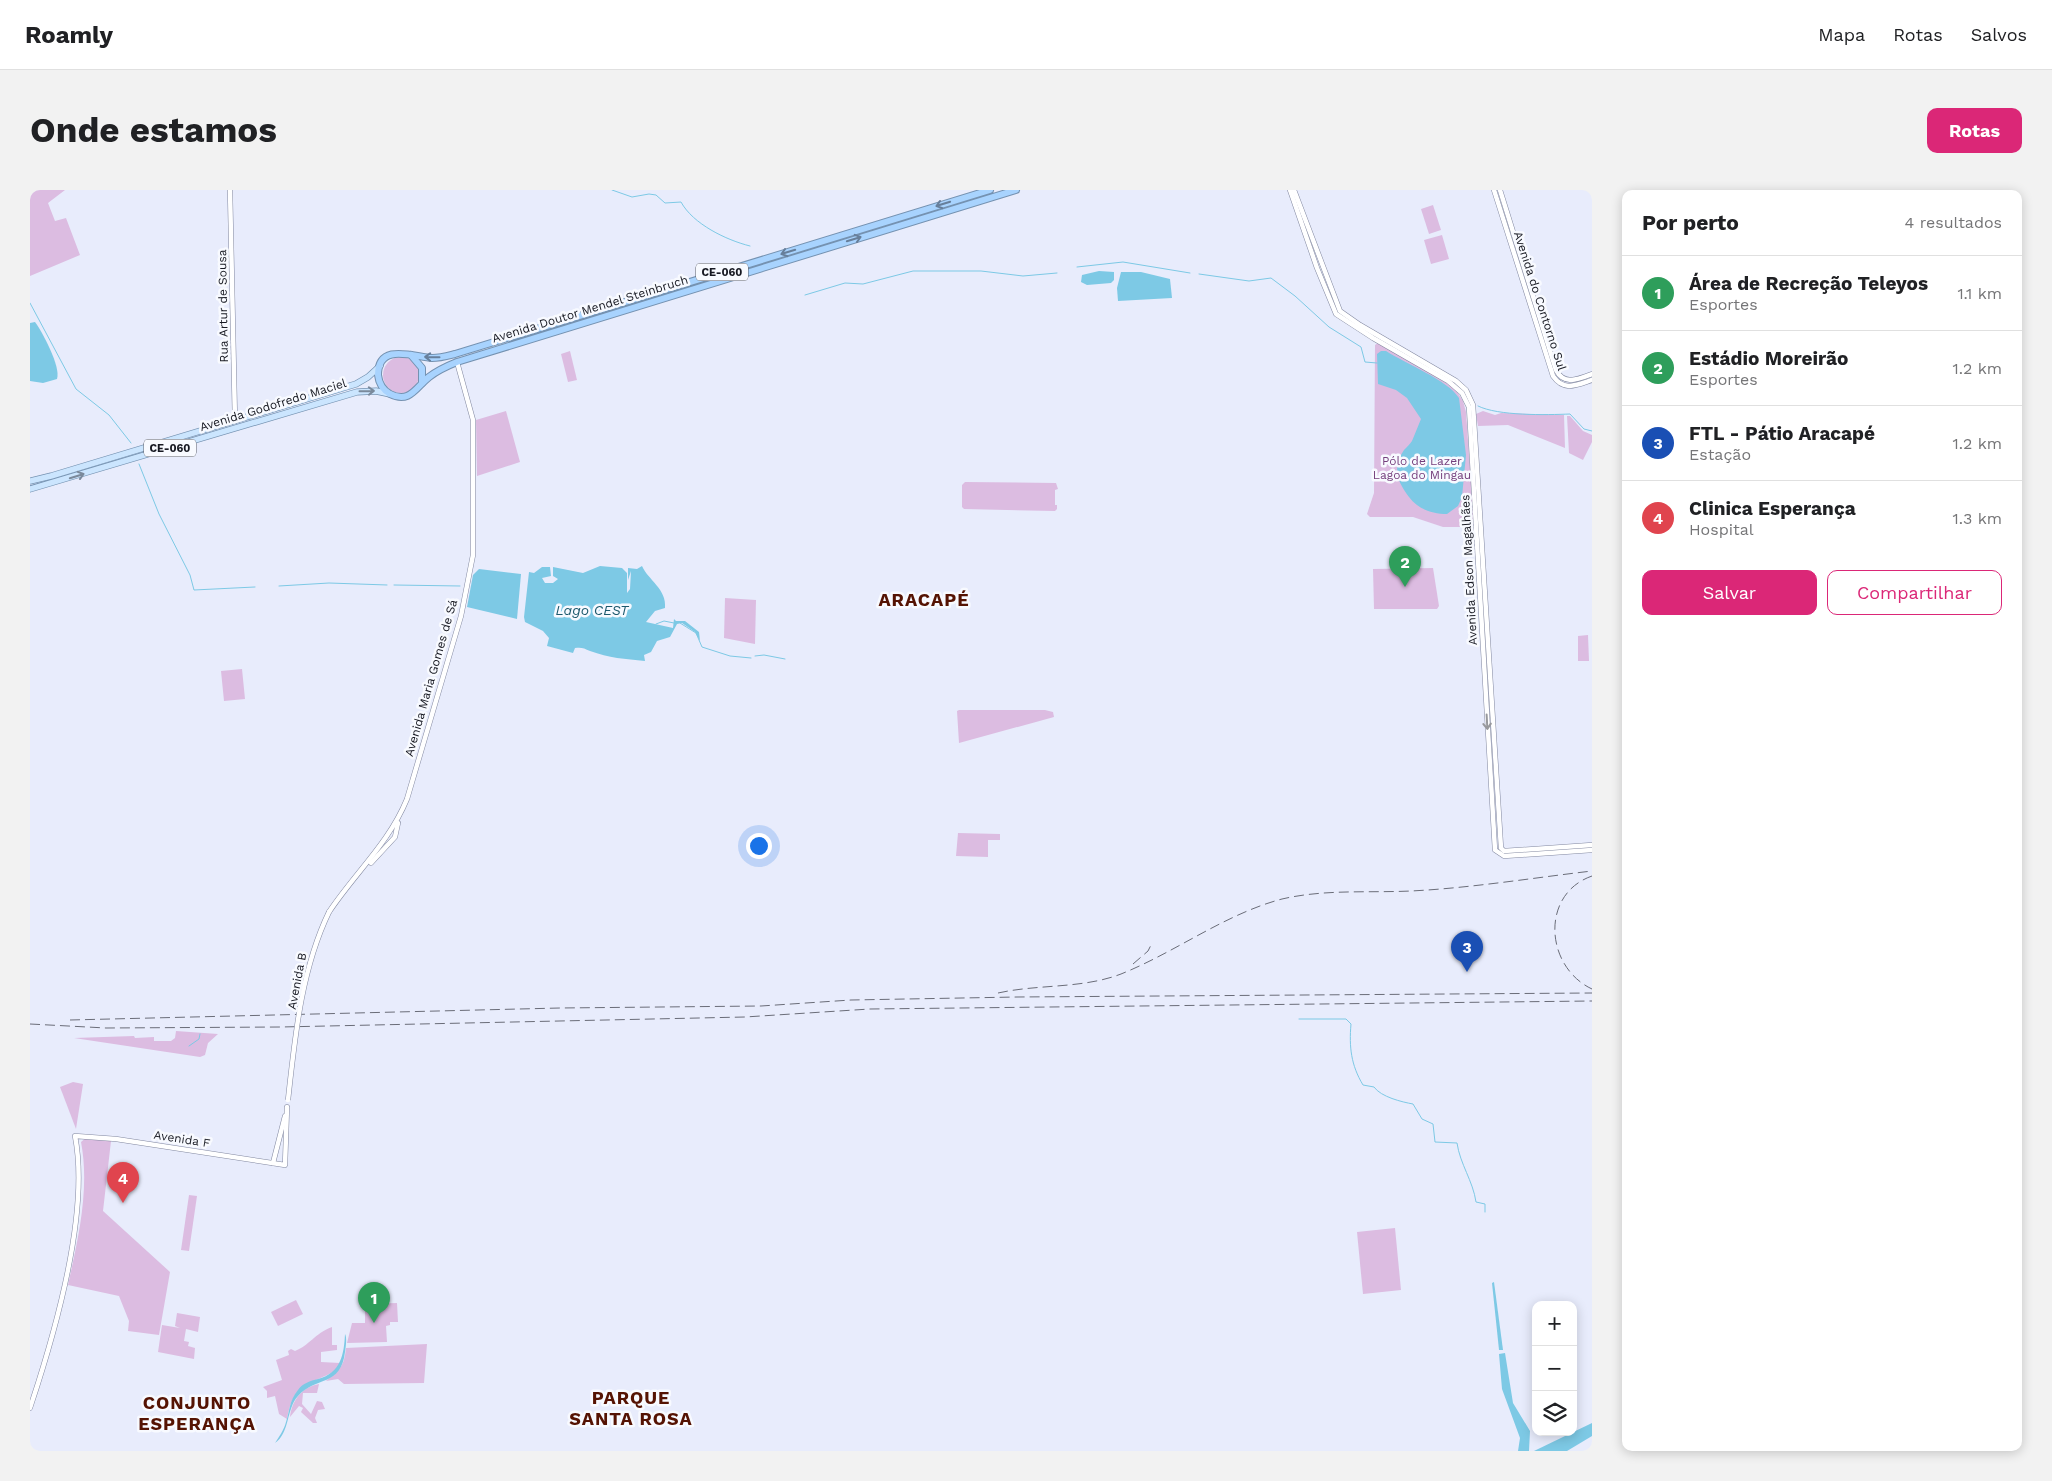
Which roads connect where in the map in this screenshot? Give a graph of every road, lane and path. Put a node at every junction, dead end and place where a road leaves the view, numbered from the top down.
1 (230, 190) edge
2 (990, 190) edge
3 (1016, 190) edge
4 (1290, 190) edge
5 (1294, 190) edge
6 (1494, 190) edge
7 (1500, 190) edge
8 (1317, 268) junction
9 (1323, 268) junction
10 (455, 354) joint
11 (410, 355) junction
12 (458, 362) junction
13 (382, 364) junction
14 (1592, 374) edge
15 (1449, 379) junction
16 (1592, 380) edge
17 (421, 384) junction
18 (390, 394) junction
19 (235, 421) junction
20 (30, 481) edge
21 (30, 489) edge
22 (1475, 513) junction
23 (1482, 513) junction
24 (1485, 636) junction
25 (399, 820) junction
26 (389, 836) joint
27 (395, 838) joint
28 (1592, 845) edge
29 (1592, 850) edge
30 (359, 873) junction
31 (288, 1107) junction
32 (273, 1163) junction
33 (285, 1165) joint
34 (30, 1408) edge

1 - 19 street, Rua Artur de Sousa
2 -> 10 highway, Avenida Doutor Mendel Steinbruch / CE-060
12 -> 3 highway, Avenida Doutor Mendel Steinbruch / CE-060
4 - 8 street, Avenida Edson Magalhães
5 - 9 street, Avenida Edson Magalhães
6 - 16 street, Avenida do Contorno Sul
7 - 14 street, Avenida do Contorno Sul
8 - 9 street
8 - 15 street, Avenida Edson Magalhães
9 - 15 street, Avenida Edson Magalhães
10 -> 11 highway, Avenida Godofredo Maciel / CE-060
11 - 13 highway, Avenida Godofredo Maciel / CE-060
11 - 17 highway
12 - 17 highway, Avenida Godofredo Maciel / CE-060
12 - 25 street, Avenida Maria Gomes de Sá
13 - 18 highway
13 - 19 main road, Avenida Godofredo Maciel / CE-060
15 - 22 street, Avenida Edson Magalhães
15 - 23 street, Avenida Edson Magalhães
17 - 18 highway, Avenida Godofredo Maciel / CE-060
21 -> 18 main road, Avenida Godofredo Maciel / CE-060
19 - 20 main road, Avenida Godofredo Maciel / CE-060
22 - 23 street
22 - 24 street, Avenida Edson Magalhães
23 - 24 street, Avenida Edson Magalhães
24 - 28 street, Avenida Edson Magalhães
24 -> 29 street, Avenida Edson Magalhães
25 - 26 street, Avenida Maria Gomes de Sá
25 - 27 street, Avenida Maria Gomes de Sá
26 - 30 street, Avenida B
27 - 30 street, Avenida B
30 - 31 street, Avenida B, bridge
31 - 32 street, Avenida B
31 - 33 street, Avenida B
32 - 33 street, Avenida F
32 - 34 street, Avenida F

